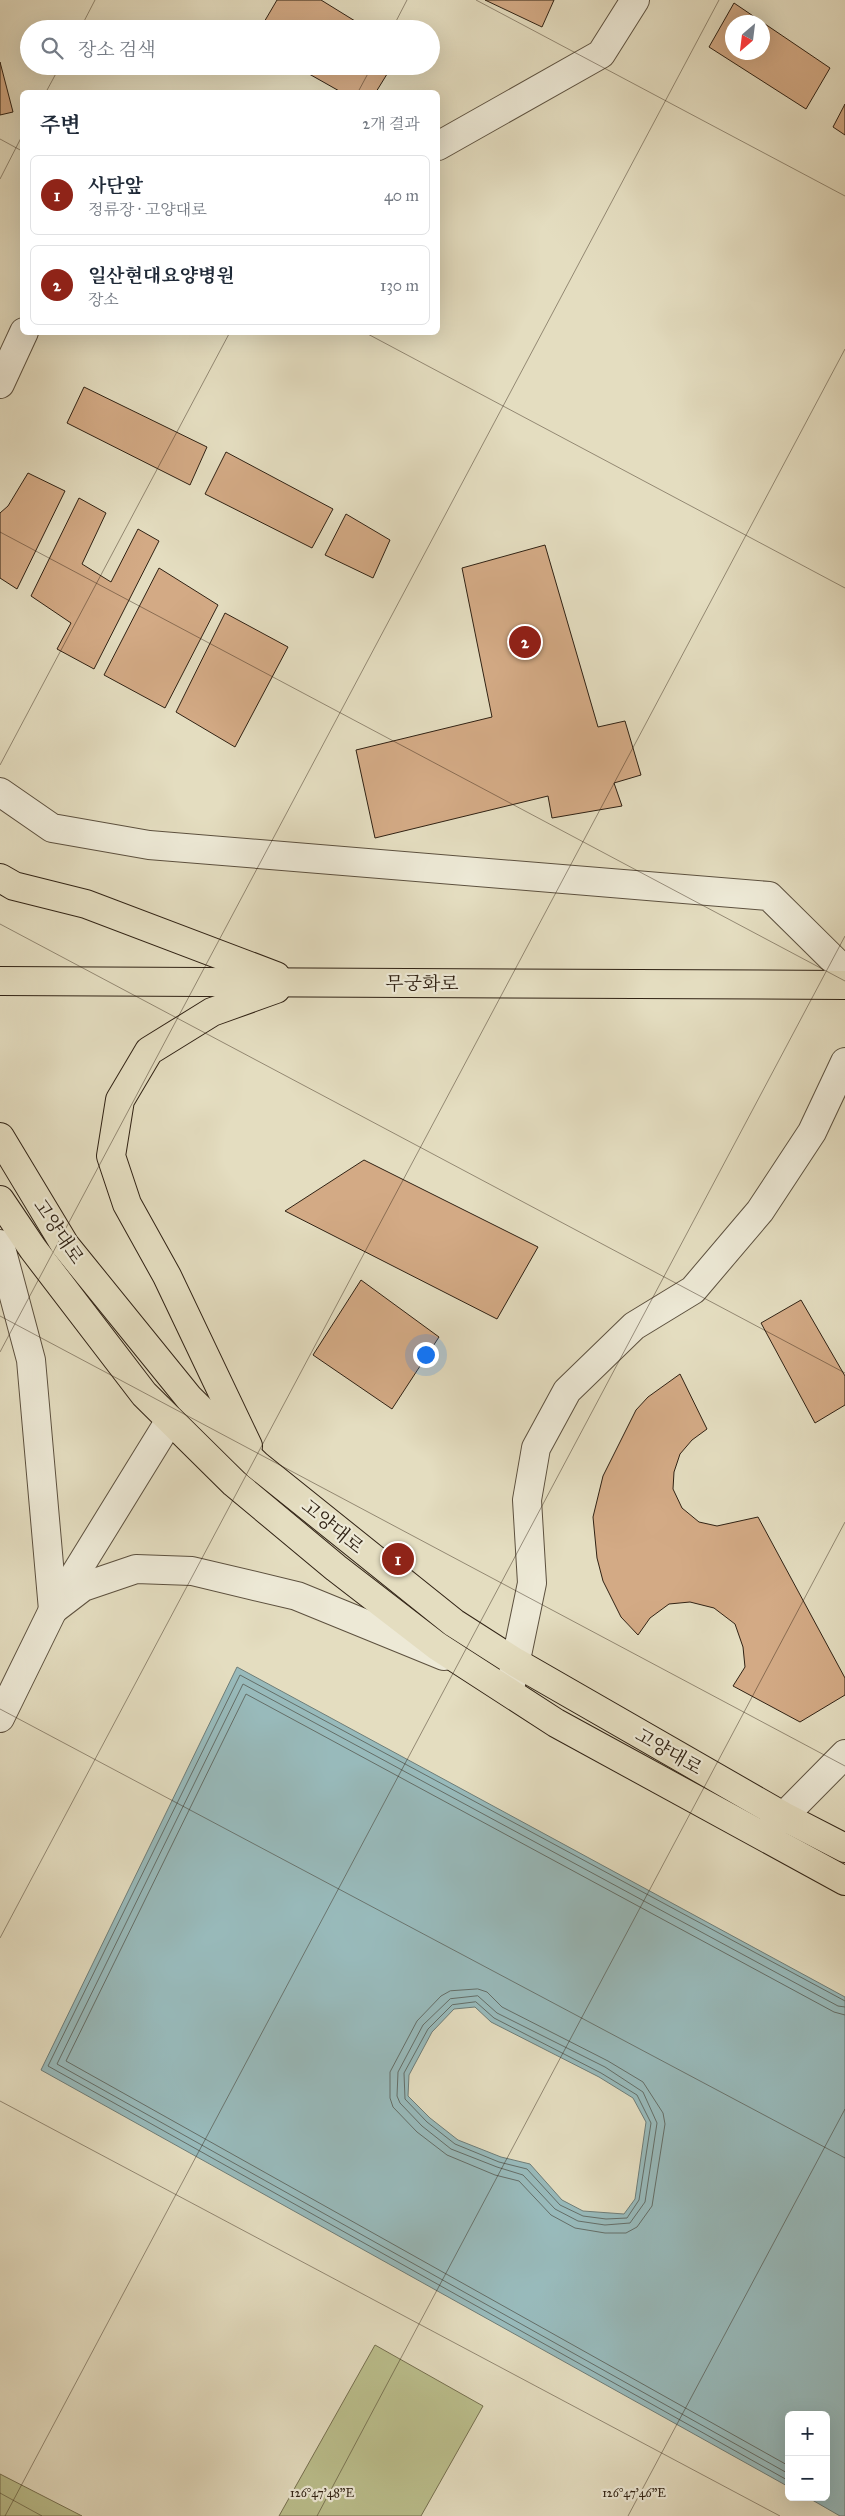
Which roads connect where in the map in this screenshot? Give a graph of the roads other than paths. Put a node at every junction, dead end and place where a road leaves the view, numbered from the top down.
1 (635, 0) edge
2 (440, 145) edge
3 (23, 335) edge
4 (0, 384) edge
5 (0, 792) edge
6 (0, 878) edge
7 (845, 971) edge
8 (0, 981) edge
9 (294, 983) junction
10 (845, 985) edge
11 (845, 1062) edge
12 (0, 1137) edge
13 (0, 1200) edge
14 (0, 1244) edge
15 (170, 1420) junction
16 (257, 1465) junction
17 (53, 1610) junction
18 (515, 1662) junction
19 (470, 1667) junction
20 (509, 1693) junction
21 (0, 1718) edge
22 (845, 1754) edge
23 (783, 1816) junction
24 (763, 1837) junction
25 (845, 1848) edge
26 (845, 1881) edge

1 - 2 street
3 - 4 street
5 - 7 street
6 - 9 main road
8 - 9 main road, 무궁화로
9 - 10 main road, 무궁화로
9 - 16 main road
11 - 18 street
12 - 16 main road, 고양대로
13 - 15 main road, 고양대로
14 - 17 street
15 - 17 street
15 - 19 main road, 고양대로
16 - 18 main road, 고양대로
17 - 19 street
17 - 21 street
18 - 20 street
18 - 23 main road, 고양대로
19 - 20 main road, 고양대로
20 - 24 main road, 고양대로
22 - 23 street
23 - 24 street
23 - 25 main road, 고양대로
24 - 26 main road, 고양대로

